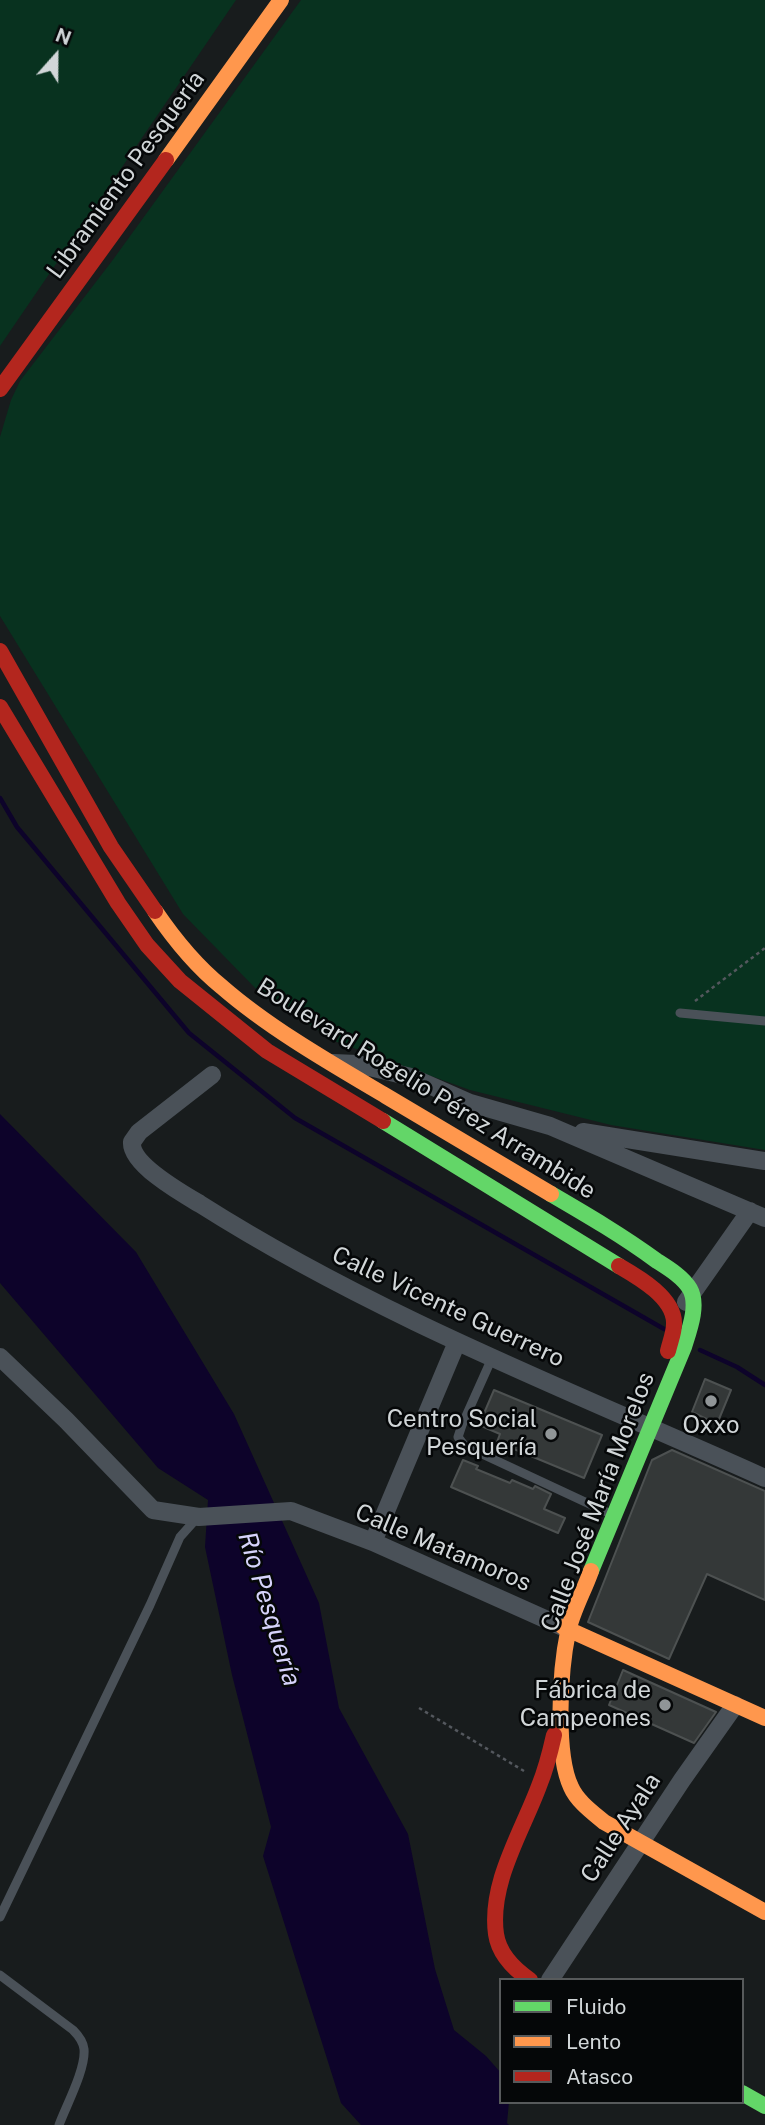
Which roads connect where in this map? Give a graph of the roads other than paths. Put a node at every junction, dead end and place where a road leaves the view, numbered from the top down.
1 (281, 0) edge
2 (3, 382) edge
3 (0, 410) edge
4 (0, 651) edge
5 (0, 707) edge
6 (680, 1013) road end
7 (765, 1021) edge
8 (331, 1063) junction
9 (212, 1075) dead end
10 (317, 1083) junction
11 (555, 1128) junction
12 (765, 1161) edge
13 (758, 1214) edge
14 (692, 1297) junction
15 (673, 1316) junction
16 (457, 1342) junction
17 (0, 1357) edge
18 (492, 1358) junction
19 (646, 1424) junction
20 (765, 1478) edge
21 (610, 1514) junction
22 (199, 1517) junction
23 (373, 1542) junction
24 (566, 1629) junction
25 (735, 1705) junction
26 (765, 1718) edge
27 (639, 1844) junction
28 (765, 1912) edge
29 (0, 1917) edge
30 (0, 1975) edge
31 (527, 1978) edge
32 (551, 1978) edge
33 (744, 2095) edge
34 (765, 2106) edge
35 (59, 2125) edge

1 - 2 main road, Libramiento Pesquería
2 - 3 main road
4 - 8 main road, Boulevard Rogelio Pérez Arrambide
5 - 10 main road, Boulevard Rogelio Pérez Arrambide
6 - 7 lane
8 - 10 main road
8 - 11 street
8 - 14 main road, Boulevard Rogelio Pérez Arrambide
9 - 16 street, Calle Vicente Guerrero
10 - 15 main road, Boulevard Rogelio Pérez Arrambide
11 - 12 street
11 - 13 street
13 - 14 street
14 - 15 street
14 - 19 main road, Calle José María Morelos
15 - 19 main road
16 - 18 street, Calle Vicente Guerrero
16 - 23 street
17 - 22 street
18 - 19 street, Calle Vicente Guerrero
18 - 21 lane
19 - 20 street, Calle Vicente Guerrero
19 - 21 main road, Calle José María Morelos
21 - 24 main road, Calle José María Morelos
22 - 23 street, Calle Matamoros
22 - 29 lane
23 - 24 street, Calle Matamoros
24 - 25 main road, Calle Matamoros
24 - 27 main road, Calle José María Morelos
24 - 31 main road
25 - 26 main road, Calle Matamoros
25 - 27 street, Calle Ayala
27 - 28 main road, Calle José María Morelos
27 - 32 street, Calle Ayala
30 - 35 lane
33 - 34 main road

